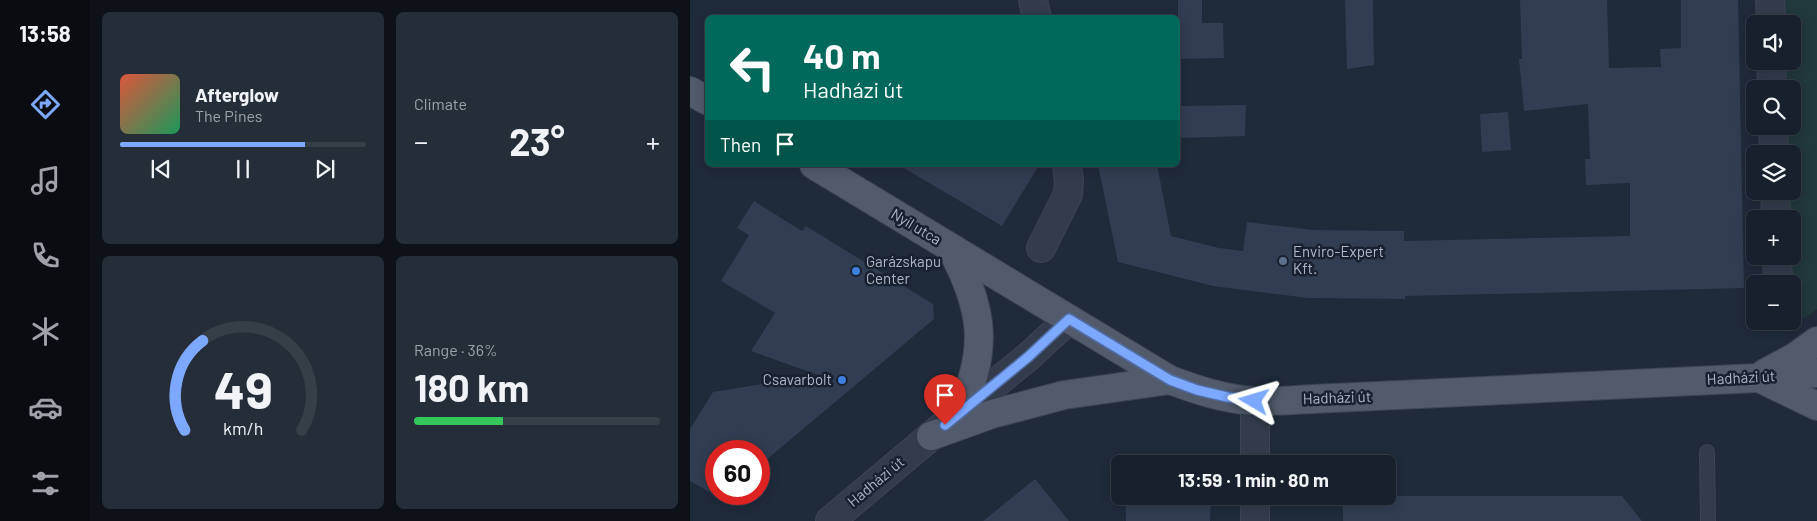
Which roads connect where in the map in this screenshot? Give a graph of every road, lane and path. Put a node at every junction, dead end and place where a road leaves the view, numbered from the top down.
1 (1033, 0) edge
2 (1770, 0) edge
3 (1036, 15) edge
4 (1771, 15) edge
5 (690, 91) edge
6 (705, 99) edge
7 (817, 167) edge
8 (1067, 167) edge
9 (951, 248) junction
10 (1041, 248) dead end
11 (1069, 319) junction
12 (1817, 341) edge
13 (1817, 373) edge
14 (1758, 378) junction
15 (1170, 380) junction
16 (1254, 401) junction
17 (1817, 406) edge
18 (959, 414) junction
19 (931, 436) junction
20 (1707, 452) dead end
21 (1255, 455) edge
22 (1255, 505) edge
23 (830, 521) edge
24 (1255, 521) edge
25 (1708, 521) edge

1 - 3 street
2 - 4 street
5 - 6 main road
7 - 9 main road, Nyíl utca
8 - 10 street
9 - 11 main road, Nyíl utca
9 - 18 main road
11 - 15 main road, Hadházi út
11 - 18 street, Hadházi út
12 - 14 main road
13 - 14 main road, Hadházi út
14 - 16 main road, Hadházi út
14 - 17 main road
15 - 16 main road, Hadházi út
15 - 19 main road
16 - 21 street
18 - 19 street, Hadházi út
19 - 23 street, Hadházi út
20 - 25 lane
22 - 24 street

